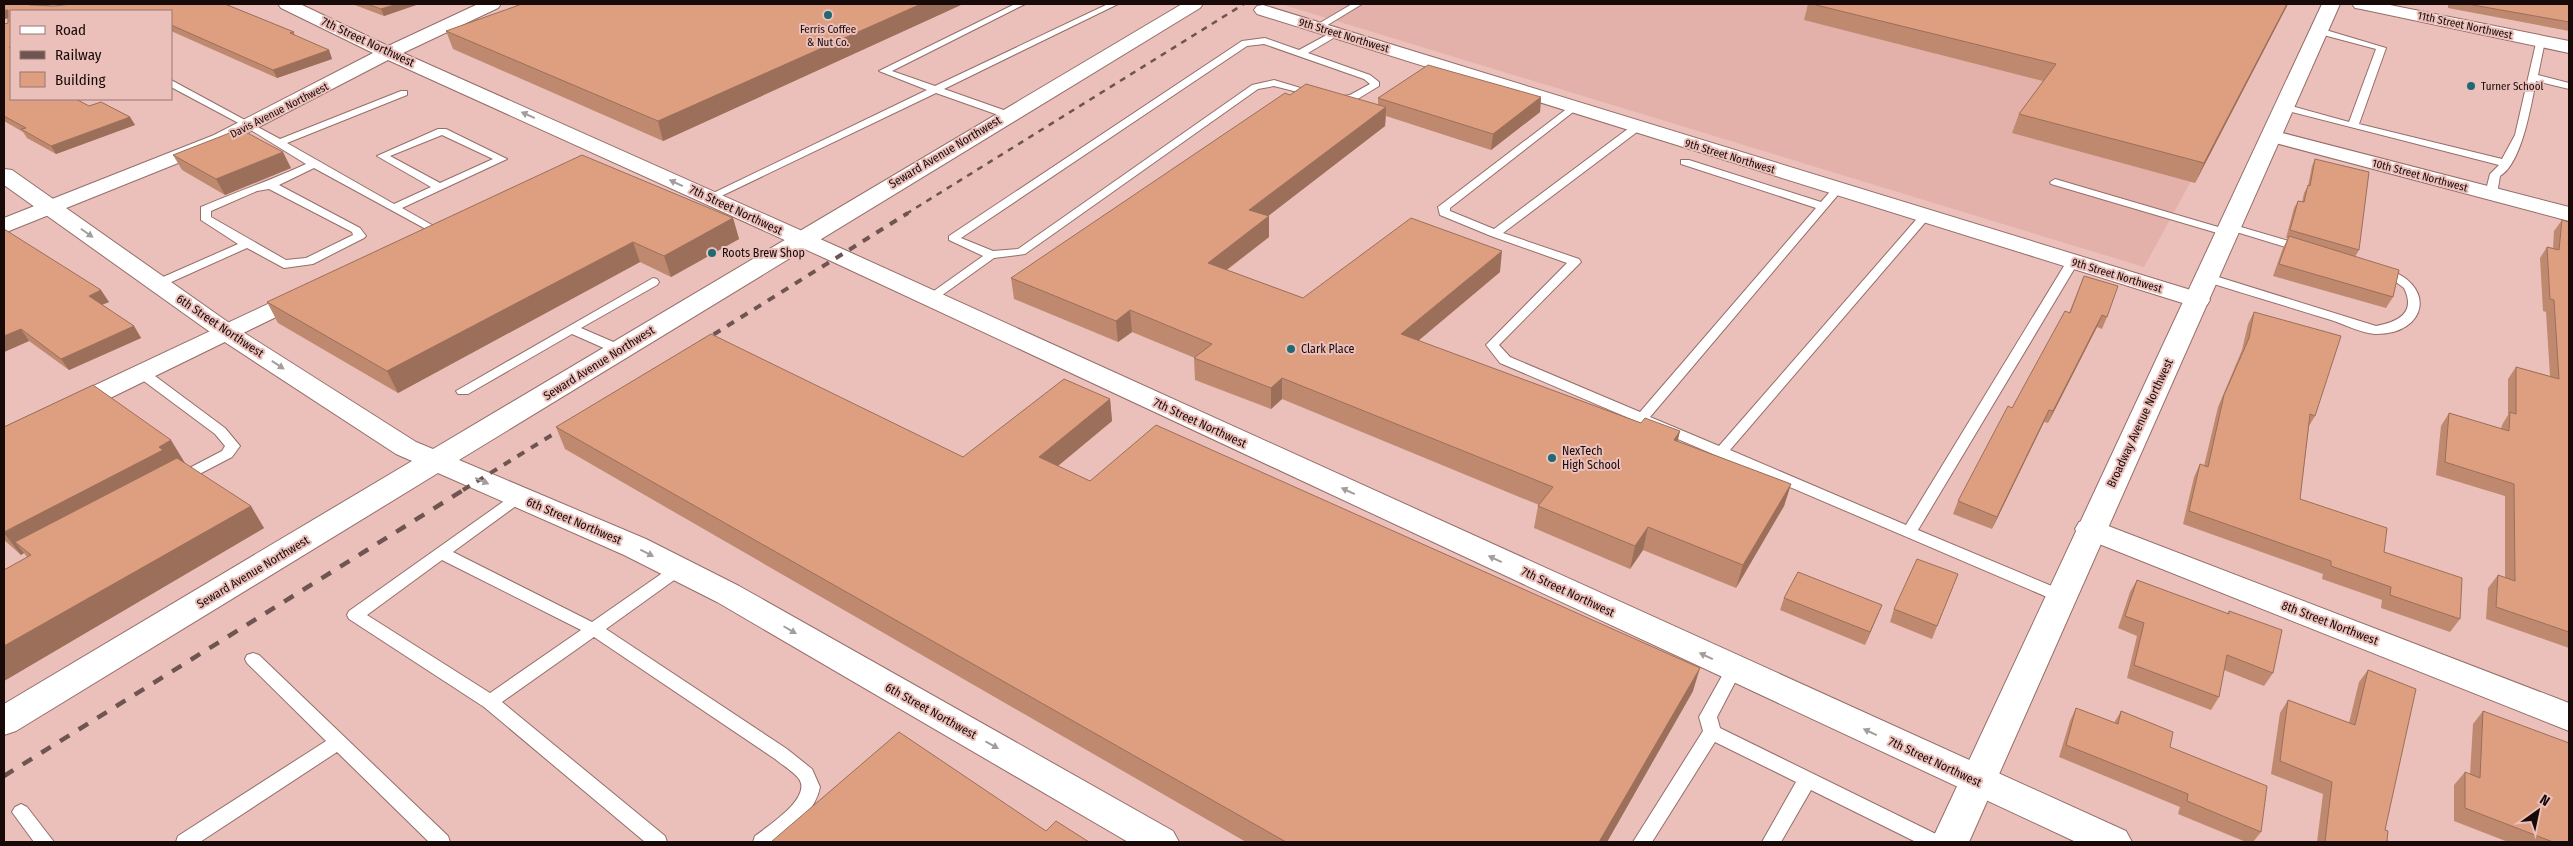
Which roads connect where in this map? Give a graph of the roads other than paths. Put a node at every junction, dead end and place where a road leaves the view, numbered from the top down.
1 (492, 4) edge
2 (1022, 4) edge
3 (1114, 4) edge
4 (1191, 4) edge
5 (1358, 4) edge
6 (2331, 4) edge
7 (2361, 4) edge
8 (296, 5) edge
9 (1263, 10) dead end
10 (1328, 30) junction
11 (2319, 31) junction
12 (2540, 41) junction
13 (2569, 47) edge
14 (388, 52) junction
15 (1299, 54) junction
16 (2534, 78) junction
17 (172, 84) edge
18 (2569, 86) edge
19 (936, 89) junction
20 (404, 93) dead end
21 (1573, 107) junction
22 (2284, 107) junction
23 (1008, 115) junction
24 (250, 125) junction
25 (2353, 126) junction
26 (1637, 127) junction
27 (2271, 136) junction
28 (280, 143) junction
29 (605, 150) junction
30 (1685, 162) dead end
31 (578, 163) edge
32 (2505, 163) junction
33 (314, 164) junction
34 (4, 175) edge
35 (2055, 182) dead end
36 (271, 184) junction
37 (440, 187) junction
38 (1838, 189) junction
39 (2491, 194) junction
40 (709, 198) junction
41 (50, 207) junction
42 (1824, 207) junction
43 (393, 208) junction
44 (2569, 214) edge
45 (1925, 216) junction
46 (4, 226) edge
47 (444, 227) joint
48 (2229, 230) junction
49 (1495, 234) junction
50 (800, 239) junction
51 (247, 244) junction
52 (409, 244) edge
53 (2313, 251) edge
54 (991, 255) junction
55 (2073, 262) junction
56 (2368, 267) edge
57 (653, 282) dead end
58 (158, 284) junction
59 (322, 286) edge
60 (2203, 289) junction
61 (930, 298) junction
62 (572, 329) junction
63 (226, 332) junction
64 (620, 350) junction
65 (142, 373) junction
66 (463, 391) dead end
67 (1642, 418) junction
68 (4, 439) edge
69 (1722, 452) junction
70 (438, 462) junction
71 (172, 483) edge
72 (519, 497) junction
73 (2090, 529) junction
74 (1909, 532) junction
75 (441, 553) junction
76 (679, 569) junction
77 (2060, 596) junction
78 (595, 630) junction
79 (253, 660) dead end
80 (1734, 669) junction
81 (490, 702) junction
82 (2569, 717) edge
83 (4, 721) edge
84 (1712, 732) junction
85 (339, 742) junction
86 (1807, 780) junction
87 (1978, 782) junction
88 (21, 812) dead end
89 (45, 842) edge
90 (185, 842) edge
91 (441, 842) edge
92 (658, 842) edge
93 (762, 842) edge
94 (1160, 842) edge
95 (1642, 842) edge
96 (1771, 842) edge
97 (1934, 842) edge
98 (1950, 842) edge
99 (2113, 842) edge

1 - 14 street, Davis Avenue Northwest
2 - 19 lane
3 - 19 lane
4 - 23 street, Seward Avenue Northwest
5 - 10 lane
6 - 11 street, Broadway Avenue Northwest
7 - 12 street, 11th Street Northwest
8 - 14 street, 7th Street Northwest
9 - 10 street, 9th Street Northwest
10 - 15 lane
10 - 21 street, 9th Street Northwest
11 - 22 street, Broadway Avenue Northwest
11 - 25 lane
12 - 13 street, 11th Street Northwest
12 - 16 lane
14 - 24 street, Davis Avenue Northwest
29 -> 14 street, 7th Street Northwest
15 - 54 lane
15 - 54 lane
16 - 18 lane
16 - 32 lane
17 - 24 lane
19 - 23 lane
19 - 40 lane
20 - 28 lane
21 - 26 street, 9th Street Northwest
21 - 49 lane
22 - 25 lane
22 - 27 street, Broadway Avenue Northwest
23 - 50 street, Seward Avenue Northwest
24 - 28 lane
24 - 41 street, Davis Avenue Northwest
25 - 32 lane
26 - 38 street, 9th Street Northwest
26 - 49 lane
27 - 39 street, 10th Street Northwest
27 - 48 street, Broadway Avenue Northwest
28 - 33 lane
29 - 31 street
40 -> 29 street, 7th Street Northwest
30 - 42 lane
32 - 39 lane
33 - 36 lane
33 - 43 lane
34 - 41 street, 6th Street Northwest
35 - 48 lane
36 - 51 lane
36 - 51 lane
37 - 37 lane
37 - 43 lane
38 - 42 lane
38 - 45 street, 9th Street Northwest
39 - 44 street, 10th Street Northwest
40 - 50 street, 7th Street Northwest
41 - 46 street, Davis Avenue Northwest
41 -> 58 street, 6th Street Northwest
42 - 67 lane
43 - 47 lane
45 - 55 street, 9th Street Northwest
45 - 69 lane
47 - 52 street
48 - 53 lane
48 - 60 street, Broadway Avenue Northwest
49 - 67 lane
50 - 61 street, 7th Street Northwest
50 - 64 street, Seward Avenue Northwest
51 - 58 lane
54 - 61 lane
55 - 60 street, 9th Street Northwest
55 - 74 lane
56 - 60 lane
57 - 62 lane
58 - 63 street, 6th Street Northwest
59 - 63 street
60 - 73 street, Broadway Avenue Northwest
80 -> 61 street, 7th Street Northwest
62 - 64 lane
62 - 66 lane
63 - 65 street
63 -> 70 street, 6th Street Northwest
64 - 70 street, Seward Avenue Northwest
65 - 68 street
65 - 71 lane
67 - 69 lane
69 - 74 lane
70 -> 72 street, 6th Street Northwest
70 - 83 street, Seward Avenue Northwest
72 - 75 lane
72 -> 76 street, 6th Street Northwest
73 - 77 street, Broadway Avenue Northwest
73 - 82 street, 8th Street Northwest
74 - 77 lane
75 - 78 lane
75 - 81 lane
76 - 78 lane
76 -> 94 street, 6th Street Northwest
77 - 87 street, Broadway Avenue Northwest
78 - 81 lane
78 - 93 lane
79 - 85 lane
80 - 84 lane
87 -> 80 street, 7th Street Northwest
81 - 92 lane
84 - 86 lane
84 - 95 lane
85 - 90 lane
85 - 91 lane
86 - 96 lane
86 - 97 lane
87 - 98 street, Broadway Avenue Northwest
87 - 99 street, 7th Street Northwest
88 - 89 lane

